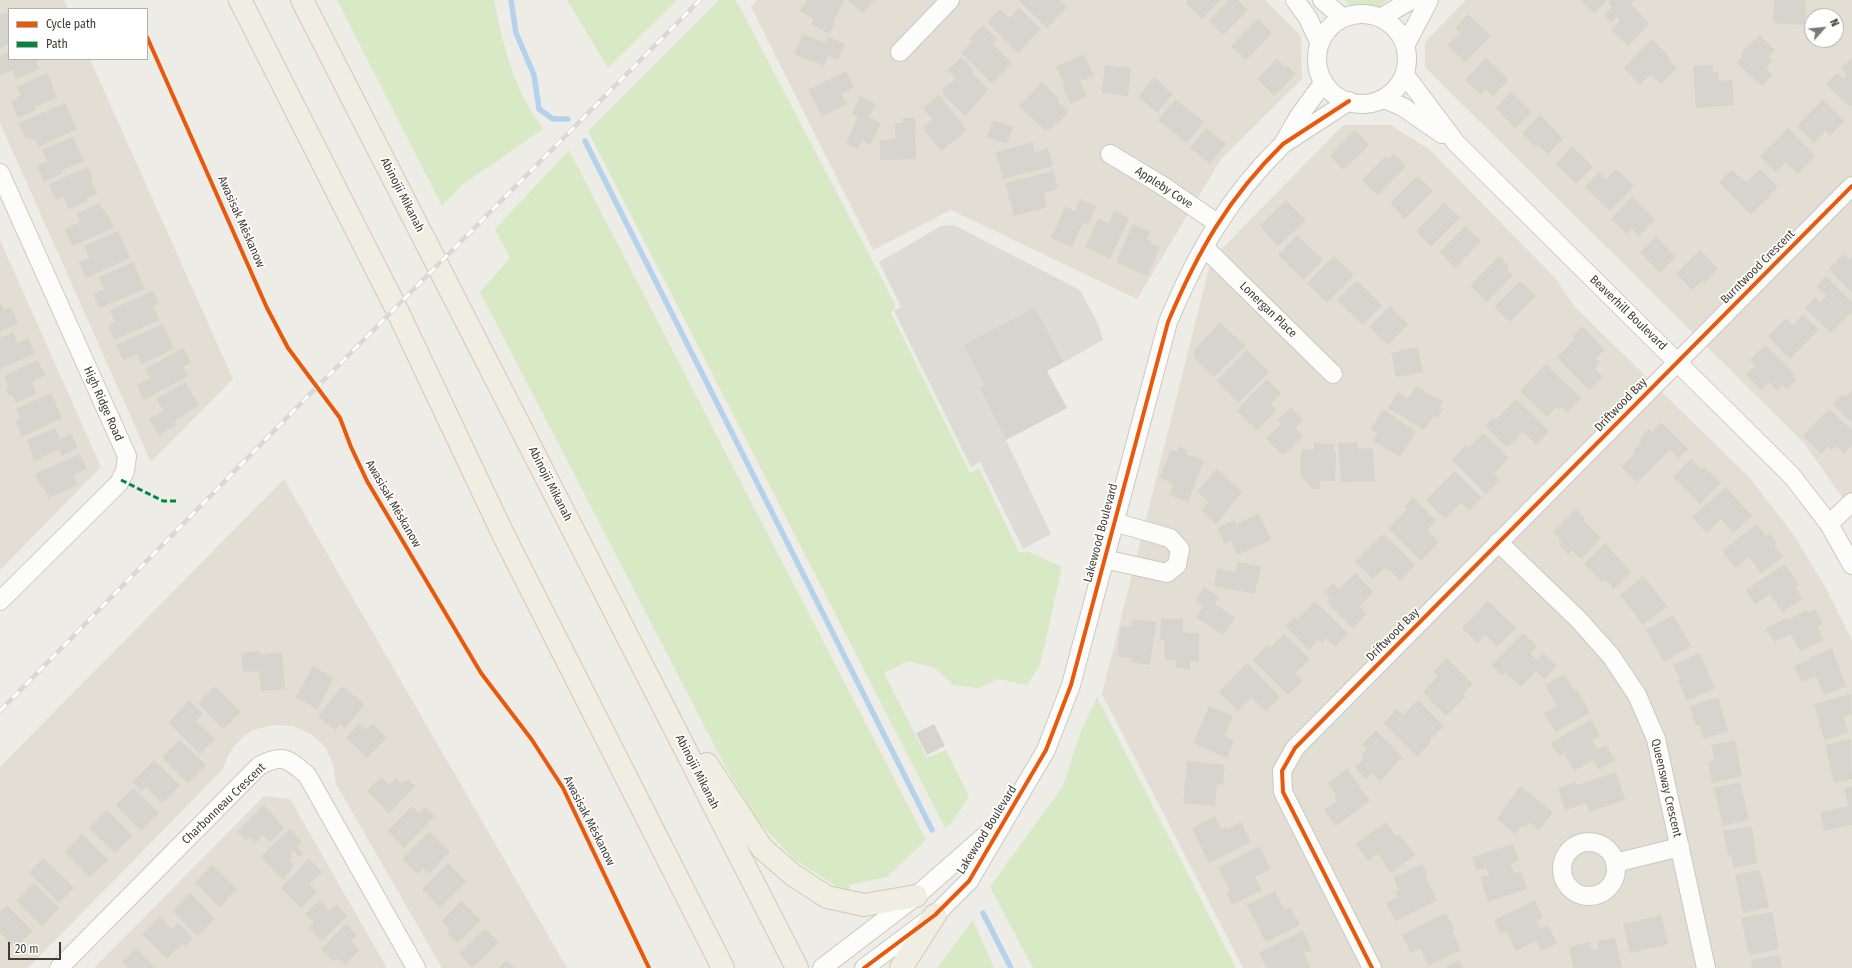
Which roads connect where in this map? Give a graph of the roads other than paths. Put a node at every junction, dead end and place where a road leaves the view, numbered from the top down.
1 (240, 0) edge
2 (302, 0) edge
3 (950, 0) edge
4 (1295, 0) edge
5 (1322, 0) edge
6 (1411, 0) edge
7 (1430, 0) edge
8 (1343, 18) junction
9 (1382, 18) junction
10 (1320, 44) junction
11 (1406, 44) junction
12 (900, 52) dead end
13 (1405, 75) junction
14 (1324, 82) junction
15 (1384, 99) junction
16 (1349, 101) junction
17 (1456, 143) junction
18 (1283, 144) junction
19 (1110, 154) dead end
20 (0, 173) edge
21 (1852, 186) edge
22 (1217, 223) junction
23 (1204, 247) junction
24 (1678, 362) junction
25 (1333, 374) dead end
26 (1852, 502) edge
27 (1114, 522) junction
28 (1829, 524) junction
29 (1498, 542) junction
30 (1104, 559) junction
31 (1852, 565) edge
32 (0, 601) edge
33 (646, 671) junction
34 (1009, 814) junction
35 (1680, 847) junction
36 (1615, 863) dead end
37 (916, 896) junction
38 (935, 914) junction
39 (59, 968) edge
40 (416, 968) edge
41 (723, 968) edge
42 (797, 968) edge
43 (822, 968) edge
44 (864, 968) edge
45 (901, 968) edge
46 (1372, 968) edge
47 (1706, 968) edge

1 - 41 main road
2 - 33 main road, Abinojii Mikanah
3 - 12 street
4 - 10 street
5 - 8 street
6 - 9 street
7 - 11 street
8 - 9 street
8 - 10 street
9 - 11 street
10 - 14 street
11 - 13 street
13 - 15 street
13 - 17 street, Beaverhill Boulevard
14 - 16 street
14 - 18 street, Lakewood Boulevard
15 - 16 street
15 - 17 street, Beaverhill Boulevard
16 - 18 street, Lakewood Boulevard
17 - 24 street, Beaverhill Boulevard
18 - 22 street, Lakewood Boulevard
19 - 22 street, Appleby Cove
20 - 32 street, High Ridge Road
21 - 24 street, Burntwood Crescent
22 - 23 street, Lakewood Boulevard
23 - 25 street, Lonergan Place
23 - 27 street, Lakewood Boulevard
24 - 28 street, Beaverhill Boulevard
24 - 29 street, Driftwood Bay
26 - 28 street
27 - 30 street, Lakewood Boulevard
27 - 30 street
28 - 31 street, Beaverhill Boulevard
29 - 35 street, Queensway Crescent
29 - 46 street, Driftwood Bay
30 - 34 street, Lakewood Boulevard
33 - 37 main road
33 - 42 main road, Abinojii Mikanah
34 - 37 street, Lakewood Boulevard
34 - 38 street, Lakewood Boulevard
35 - 36 street
35 - 47 street, Queensway Crescent
37 - 43 street, Lakewood Boulevard
38 - 44 street, Lakewood Boulevard
38 - 45 main road
39 - 40 street, Charbonneau Crescent

